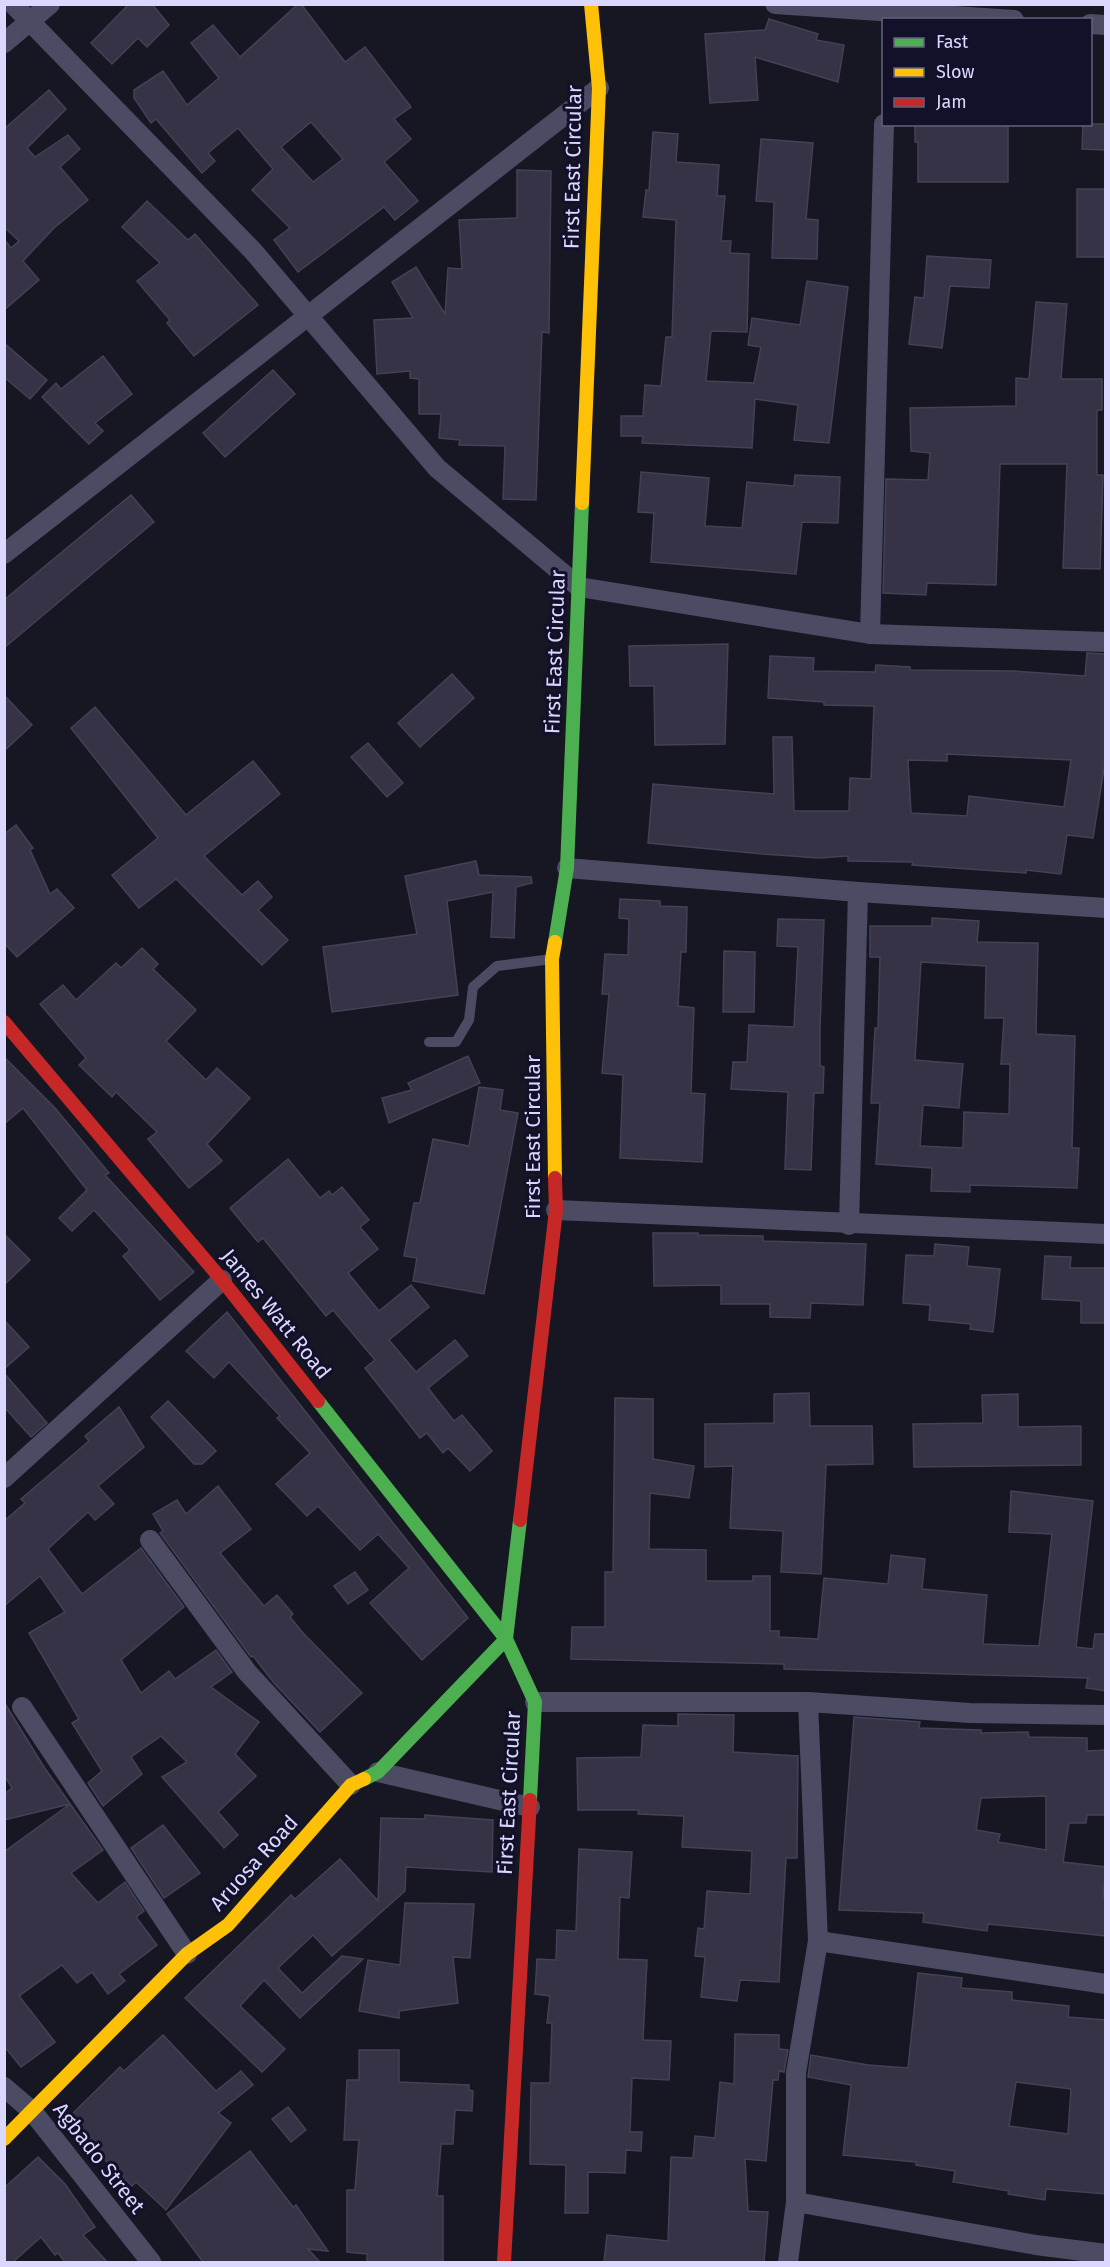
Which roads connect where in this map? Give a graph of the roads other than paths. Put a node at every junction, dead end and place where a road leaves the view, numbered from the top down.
1 (13, 4) edge
2 (50, 4) edge
3 (591, 4) edge
4 (775, 4) edge
5 (887, 12) edge
6 (982, 18) edge
7 (28, 21) junction
8 (4, 43) edge
9 (599, 88) junction
10 (884, 126) edge
11 (306, 316) junction
12 (4, 554) edge
13 (579, 587) junction
14 (870, 634) junction
15 (1106, 642) edge
16 (567, 868) junction
17 (858, 892) junction
18 (1106, 908) edge
19 (552, 958) junction
20 (4, 1022) edge
21 (429, 1042) dead end
22 (556, 1210) junction
23 (849, 1225) junction
24 (1106, 1234) edge
25 (222, 1280) junction
26 (4, 1479) edge
27 (150, 1540) dead end
28 (506, 1639) junction
29 (535, 1702) junction
30 (808, 1702) junction
31 (22, 1707) dead end
32 (1106, 1715) edge
33 (378, 1773) junction
34 (351, 1785) junction
35 (530, 1807) junction
36 (818, 1941) junction
37 (187, 1954) junction
38 (1106, 1984) edge
39 (4, 2087) edge
40 (32, 2111) junction
41 (4, 2139) edge
42 (796, 2202) junction
43 (1106, 2254) edge
44 (151, 2262) edge
45 (504, 2262) edge
46 (788, 2262) edge

1 - 7 street
2 - 7 street
3 - 9 street, First East Circular
4 - 5 street
5 - 6 street
7 - 8 street
7 - 11 street
9 - 11 street
9 - 13 street, First East Circular
10 - 14 street
11 - 12 street
11 - 13 street
13 - 14 street
13 - 16 street, First East Circular
14 - 15 street
16 - 17 street
16 - 19 street, First East Circular
17 - 18 street
17 - 23 street
19 - 21 lane
19 - 22 street, First East Circular
20 - 25 street, James Watt Road
22 - 23 street
22 - 28 street, First East Circular
23 - 24 street
25 - 26 street
25 - 28 street, James Watt Road
27 - 34 street
28 - 29 street, First East Circular
28 - 33 street, Aruosa Road
29 - 30 street
29 - 35 street, First East Circular
30 - 32 street
30 - 36 street
31 - 37 street
33 - 34 street, Aruosa Road
33 - 35 street
34 - 37 street, Aruosa Road
35 - 45 street, First East Circular
36 - 38 street
36 - 42 street
37 - 40 street, Aruosa Road
39 - 40 street, Agbado Street
40 - 41 street, Aruosa Road
40 - 44 street, Agbado Street
42 - 43 street
42 - 46 street

